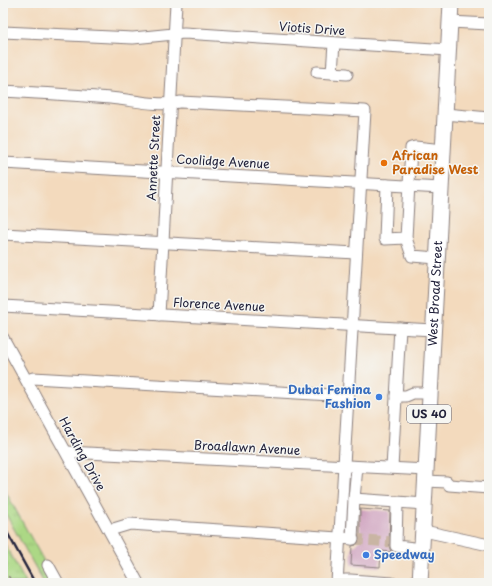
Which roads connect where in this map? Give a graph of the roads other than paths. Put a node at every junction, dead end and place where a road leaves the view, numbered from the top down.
1 (176, 3) edge
2 (452, 3) edge
3 (450, 22) junction
4 (489, 24) edge
5 (3, 32) edge
6 (174, 35) junction
7 (334, 43) junction
8 (449, 50) junction
9 (318, 72) dead end
10 (332, 73) junction
11 (347, 74) dead end
12 (3, 91) edge
13 (170, 104) junction
14 (445, 114) junction
15 (489, 118) edge
16 (443, 150) junction
17 (3, 163) edge
18 (166, 172) junction
19 (360, 183) junction
20 (387, 185) junction
21 (408, 186) junction
22 (441, 188) junction
23 (3, 234) edge
24 (406, 238) junction
25 (162, 243) junction
26 (356, 253) junction
27 (437, 258) junction
28 (3, 306) edge
29 (159, 315) junction
30 (351, 325) junction
31 (400, 328) junction
32 (433, 330) junction
33 (3, 338) edge
34 (27, 381) junction
35 (348, 396) junction
36 (401, 396) junction
37 (430, 397) junction
38 (67, 452) junction
39 (344, 466) junction
40 (357, 467) junction
41 (392, 468) junction
42 (427, 476) junction
43 (489, 480) edge
44 (447, 482) junction
45 (489, 488) edge
46 (354, 499) junction
47 (397, 502) junction
48 (425, 504) junction
49 (110, 530) junction
50 (424, 531) junction
51 (340, 538) junction
52 (489, 545) edge
53 (423, 549) junction
54 (48, 564) dead end
55 (58, 583) edge
56 (138, 583) edge
57 (337, 583) edge
58 (343, 583) edge
59 (392, 583) edge
60 (420, 583) edge

1 - 6 street, Annette Street
2 - 3 main road, West Broad Street / US 40
3 - 4 street
3 - 8 main road, West Broad Street / US 40
5 - 6 street, Viotis Drive
6 - 7 street, Viotis Drive
6 - 13 street, Annette Street
7 - 8 street, Viotis Drive
7 - 10 street
8 - 14 main road, West Broad Street / US 40
9 - 10 street
10 - 11 street
12 - 13 street
13 - 18 street, Annette Street
13 - 19 street
14 - 15 street
14 - 16 main road, West Broad Street / US 40
16 - 21 street
16 - 22 main road, West Broad Street / US 40
17 - 18 street, Coolidge Avenue
18 - 19 street, Coolidge Avenue
18 - 25 street, Annette Street
19 - 20 street, Coolidge Avenue
19 - 26 street
20 - 21 street, Coolidge Avenue
20 - 24 street
21 - 22 street, Coolidge Avenue
21 - 24 street
22 - 27 main road, West Broad Street / US 40
23 - 25 street
24 - 27 street
25 - 26 street
25 - 29 street, Annette Street
26 - 30 street
27 - 32 main road, West Broad Street / US 40
28 - 29 street, Florence Avenue
29 - 30 street, Florence Avenue
30 - 31 street, Florence Avenue
30 - 35 street
31 - 32 street, Florence Avenue
31 - 36 street
32 - 37 main road, West Broad Street / US 40
33 - 34 street, Harding Drive
34 - 35 street
34 - 38 street, Harding Drive
35 - 39 street
36 - 37 street
36 - 41 street
37 - 42 main road, West Broad Street / US 40
38 - 39 street, Broadlawn Avenue
38 - 49 street, Harding Drive
39 - 40 street, Broadlawn Avenue
39 - 51 street
40 - 41 street, Broadlawn Avenue
40 - 46 street
41 - 42 street, Broadlawn Avenue
42 - 44 street, Broadlawn Avenue
42 - 48 main road, West Broad Street / US 40
43 - 44 street
44 - 45 street
46 - 47 street
46 - 51 street
47 - 48 street
47 - 53 street
48 - 50 main road, West Broad Street / US 40
49 - 51 street
49 - 56 street, Harding Drive
50 - 52 street
50 - 53 main road, West Broad Street / US 40
51 - 57 street
53 - 60 main road, West Broad Street / US 40
54 - 55 street
58 - 59 street

